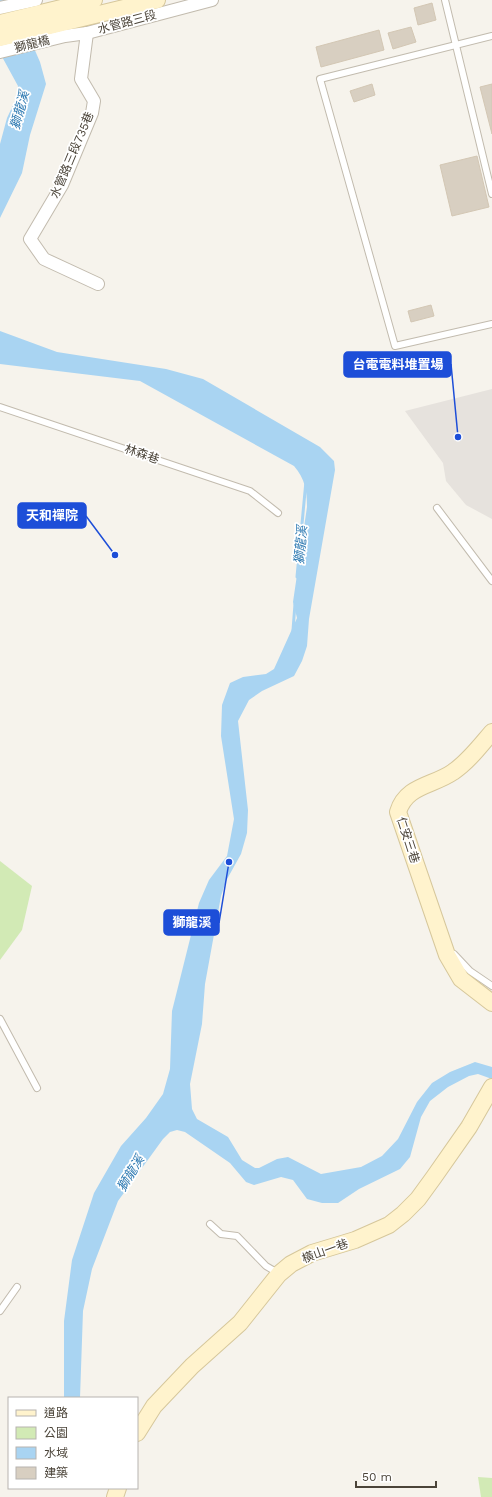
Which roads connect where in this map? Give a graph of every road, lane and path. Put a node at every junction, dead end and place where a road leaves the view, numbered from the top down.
1 (36, 0) edge
2 (94, 0) edge
3 (157, 0) edge
4 (212, 0) edge
5 (445, 0) edge
6 (0, 8) edge
7 (135, 8) edge
8 (0, 23) edge
9 (60, 23) junction
10 (87, 33) junction
11 (492, 36) edge
12 (0, 38) edge
13 (455, 44) junction
14 (0, 52) edge
15 (492, 194) edge
16 (98, 284) dead end
17 (492, 324) edge
18 (0, 407) edge
19 (437, 508) dead end
20 (278, 513) dead end
21 (492, 581) edge
22 (492, 732) edge
23 (443, 942) junction
24 (492, 986) edge
25 (492, 1003) edge
26 (0, 1018) edge
27 (492, 1087) edge
28 (37, 1088) dead end
29 (210, 1224) dead end
30 (279, 1274) junction
31 (17, 1287) dead end
32 (0, 1311) edge
33 (138, 1431) edge

1 - 6 street
2 - 9 street
3 - 7 street, 水管路三段
4 - 7 street, 水管路三段
5 - 13 lane
7 - 9 street, 水管路三段
7 - 10 street, 水管路三段
8 - 9 street
9 - 10 street, 水管路三段
9 - 12 street, 獅龍橋
9 - 14 street, 獅龍橋
10 - 16 street, 水管路三段735巷
11 - 13 lane
13 - 15 lane
13 - 17 lane
18 - 20 lane, 林森巷
19 - 21 lane
22 - 23 street, 仁安三巷
23 - 24 lane
23 - 25 street
26 - 28 lane
27 - 30 street, 橫山一巷
29 - 30 lane
30 - 33 street, 橫山一巷
31 - 32 lane

